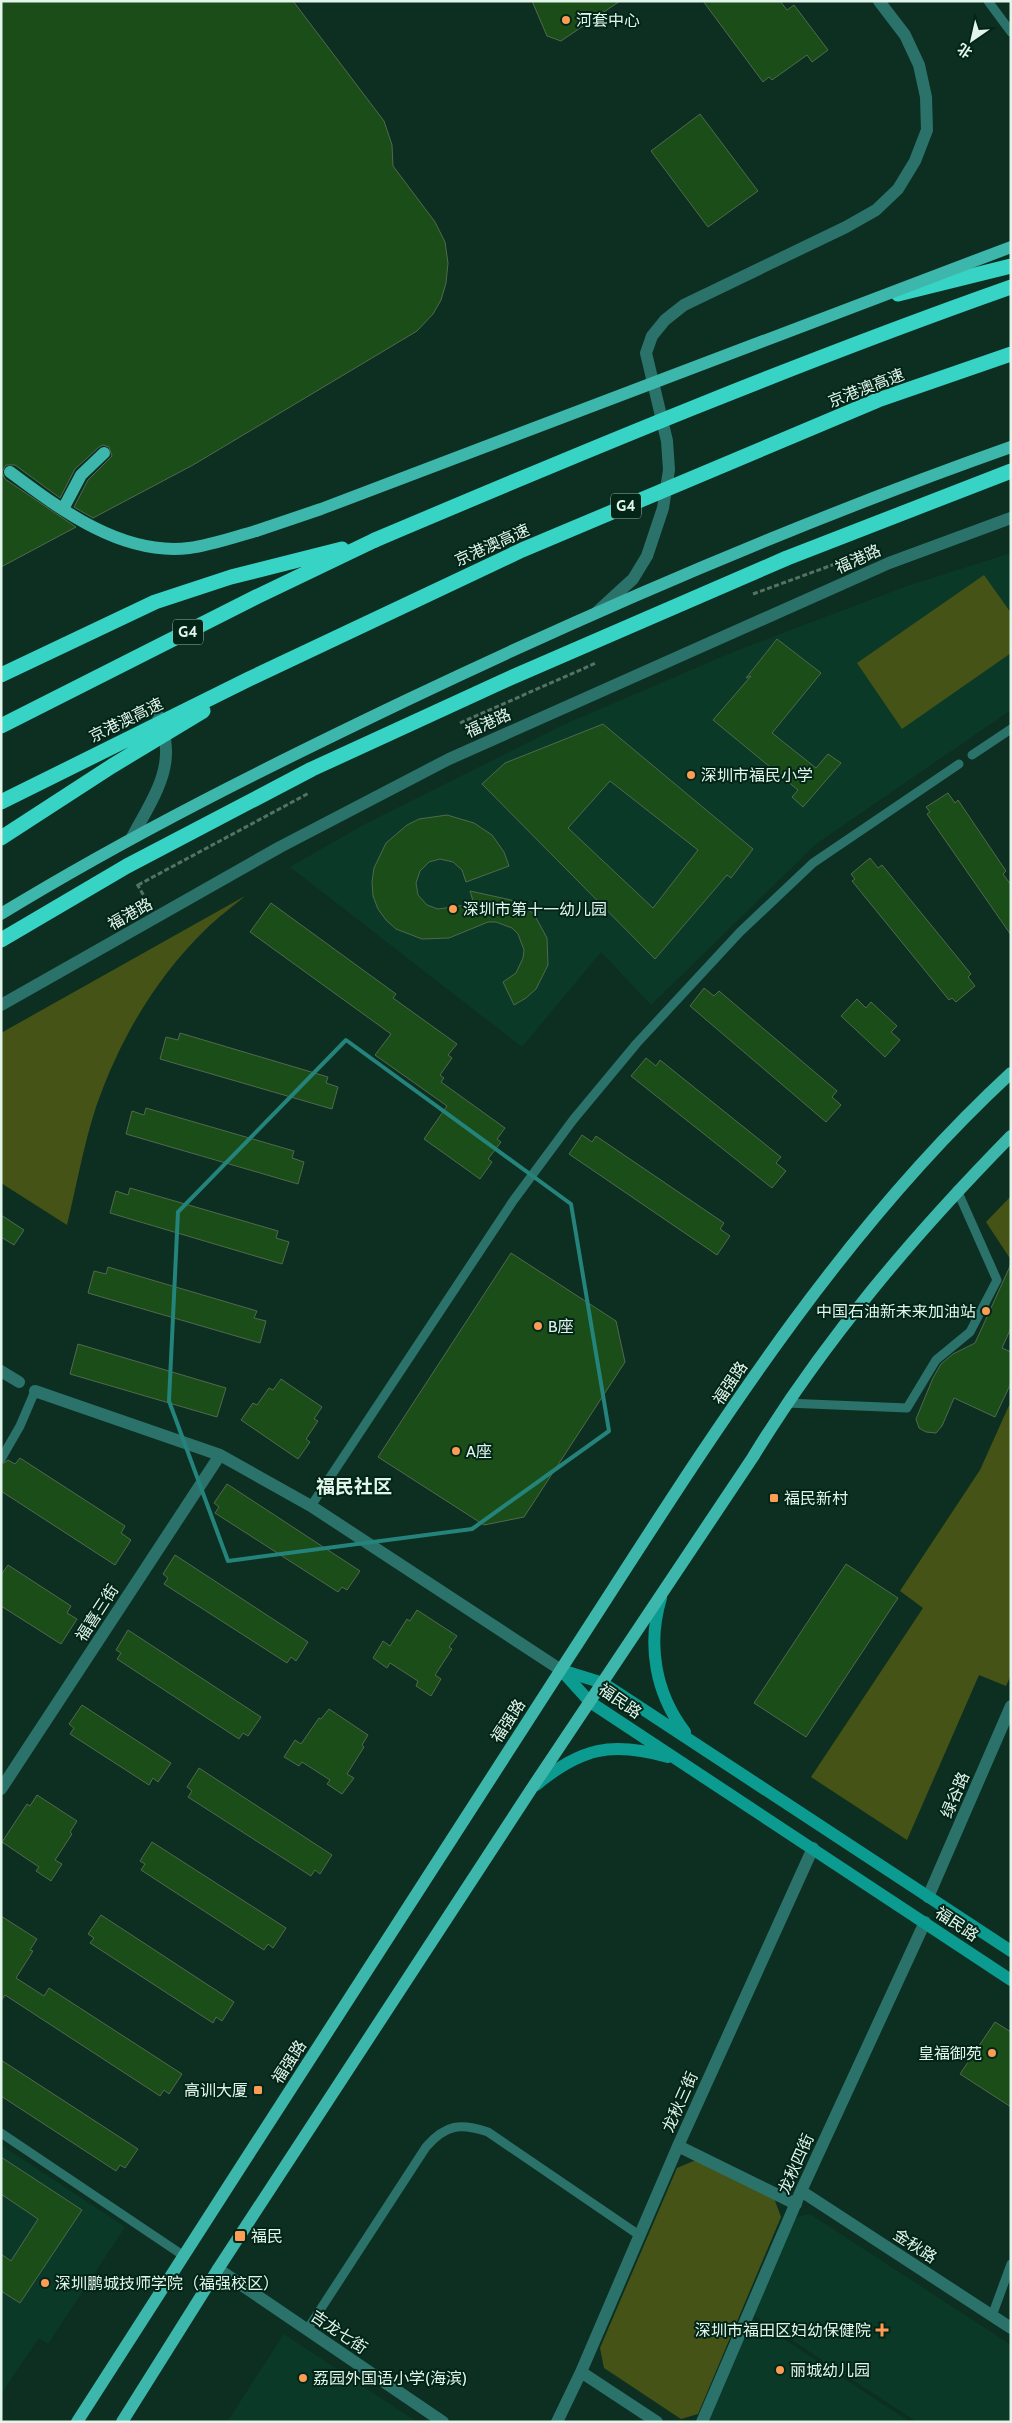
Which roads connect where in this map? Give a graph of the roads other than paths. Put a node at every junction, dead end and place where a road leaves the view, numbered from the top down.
1 (879, 1) edge
2 (988, 1) edge
3 (1011, 32) edge
4 (1011, 247) edge
5 (1011, 266) edge
6 (1011, 287) edge
7 (865, 302) junction
8 (1011, 354) edge
9 (1011, 447) edge
10 (104, 453) dead end
11 (1011, 471) edge
12 (10, 472) dead end
13 (63, 509) junction
14 (1011, 518) edge
15 (375, 540) junction
16 (597, 612) junction
17 (1, 675) edge
18 (249, 679) junction
19 (154, 704) dead end
20 (1, 726) edge
21 (1011, 729) edge
22 (972, 755) dead end
23 (959, 764) dead end
24 (1, 802) edge
25 (1, 838) edge
26 (131, 839) junction
27 (1, 914) edge
28 (1, 940) edge
29 (1, 1005) edge
30 (1011, 1073) edge
31 (1011, 1136) edge
32 (958, 1190) junction
33 (1, 1371) edge
34 (19, 1382) dead end
35 (35, 1390) joint
36 (786, 1403) junction
37 (220, 1455) junction
38 (1, 1459) edge
39 (311, 1506) junction
40 (662, 1593) junction
41 (561, 1670) junction
42 (603, 1683) junction
43 (590, 1702) junction
44 (1011, 1706) edge
45 (697, 1744) junction
46 (678, 1760) junction
47 (532, 1788) junction
48 (1, 1789) edge
49 (813, 1848) junction
50 (928, 1896) junction
51 (925, 1922) junction
52 (1011, 1951) edge
53 (1011, 1980) edge
54 (1, 2133) edge
55 (678, 2146) junction
56 (801, 2191) junction
57 (796, 2204) junction
58 (639, 2235) junction
59 (184, 2256) junction
60 (1011, 2264) edge
61 (218, 2270) junction
62 (992, 2316) junction
63 (1011, 2328) edge
64 (307, 2330) junction
65 (581, 2372) junction
66 (77, 2422) edge
67 (122, 2422) edge
68 (443, 2422) edge
69 (558, 2422) edge
70 (657, 2422) edge
71 (702, 2422) edge

1 - 16 street
2 - 3 lane
4 - 7 main road, bridge
5 - 7 highway, bridge
6 - 15 highway, G4, bridge
7 - 13 main road, bridge
8 - 18 highway, 京港澳高速 / G4, bridge
9 - 16 main road
10 - 13 main road
11 - 28 highway
12 - 13 main road
14 - 29 street, 福港路
15 - 17 highway
15 - 20 highway, G4
16 - 26 main road
18 - 24 highway, 京港澳高速 / G4, bridge
18 - 25 highway, bridge
19 - 26 street
21 - 22 lane
23 - 39 lane
26 - 27 main road
30 - 41 main road, 福强路
31 - 32 main road
32 - 36 main road
32 - 36 lane
33 - 34 street
35 - 37 street
35 - 38 lane
36 - 40 main road
37 - 39 street
37 - 48 street, 福喜三街
39 - 41 street
40 - 42 main road
40 - 45 main road
41 - 42 main road, 福民路
41 - 43 main road, 福民路
41 - 59 main road, 福强路
42 - 43 main road
42 - 45 main road, 福民路
43 - 46 main road, 福民路
43 - 47 main road
44 - 50 street, 绿谷路
45 - 50 main road, 福民路
46 - 47 main road
46 - 49 main road, 福民路
47 - 61 main road
49 - 51 main road, 福民路
49 - 55 street, 龙秋三街
50 - 52 main road, 福民路
51 - 53 main road, 福民路
51 - 56 street, 龙秋四街
54 - 59 lane
55 - 57 street
55 - 58 street, 龙秋三街
56 - 57 street, 龙秋四街
56 - 62 street, 金秋路
57 - 71 street, 龙秋四街
58 - 64 lane
58 - 65 street, 龙秋三街
59 - 66 main road, 福强路
60 - 62 lane
61 - 64 street, 吉龙七街
61 - 67 main road
62 - 63 street, 金秋路
64 - 68 street, 吉龙七街
65 - 69 street
65 - 70 street

